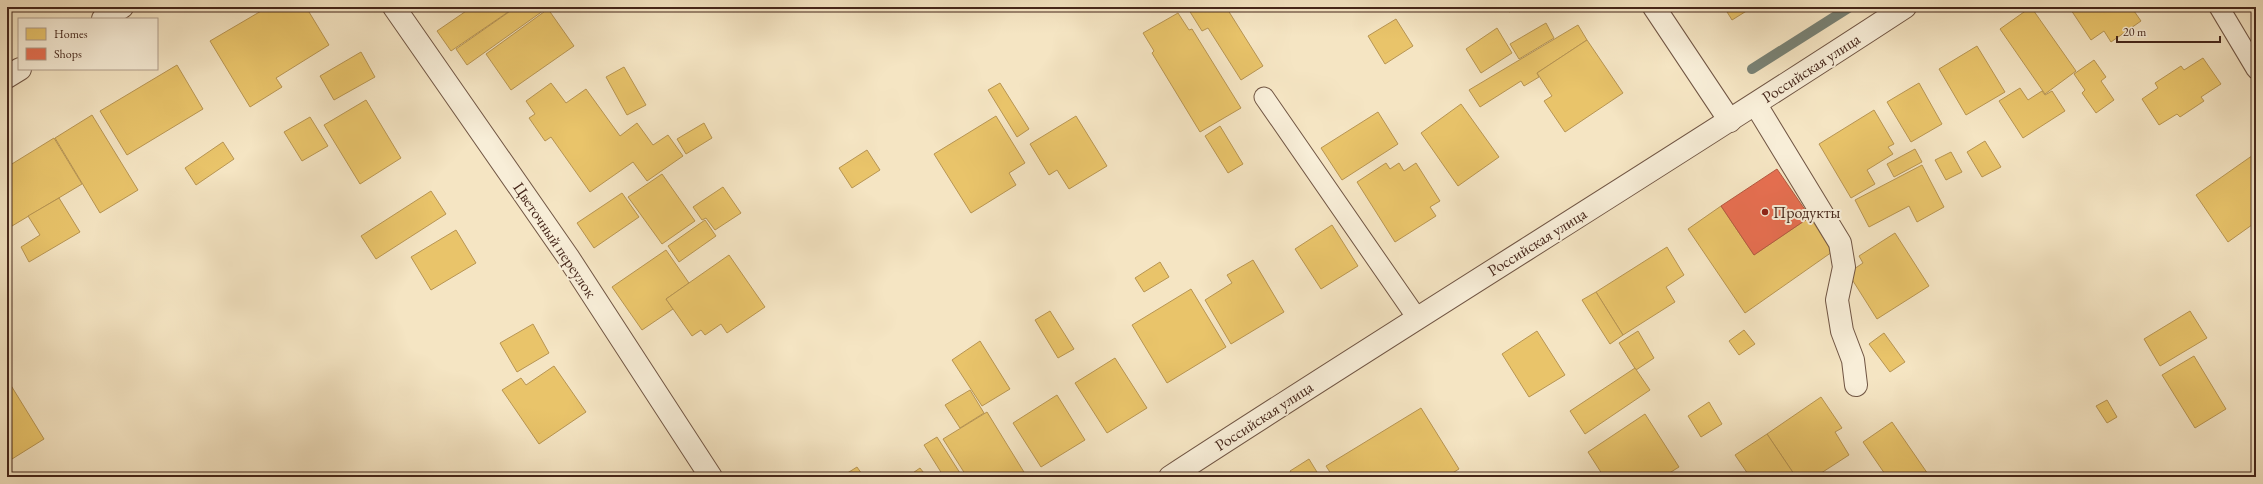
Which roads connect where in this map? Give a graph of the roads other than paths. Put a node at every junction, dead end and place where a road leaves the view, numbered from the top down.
1 (122, 7) edge
2 (394, 7) edge
3 (1654, 7) edge
4 (1905, 7) edge
5 (2219, 7) edge
6 (105, 18) edge
7 (2256, 69) edge
8 (18, 70) edge
9 (7, 77) edge
10 (1264, 97) dead end
11 (1756, 104) junction
12 (1730, 121) junction
13 (1417, 318) junction
14 (1856, 386) dead end
15 (711, 477) edge
16 (1170, 477) edge

1 - 6 street
2 - 15 street, Цветочный переулок
3 - 12 street
4 - 11 street, Российская улица
5 - 7 lane
8 - 9 street
10 - 13 lane
11 - 12 street, Российская улица
11 - 14 street
12 - 13 street, Российская улица
13 - 16 street, Российская улица

